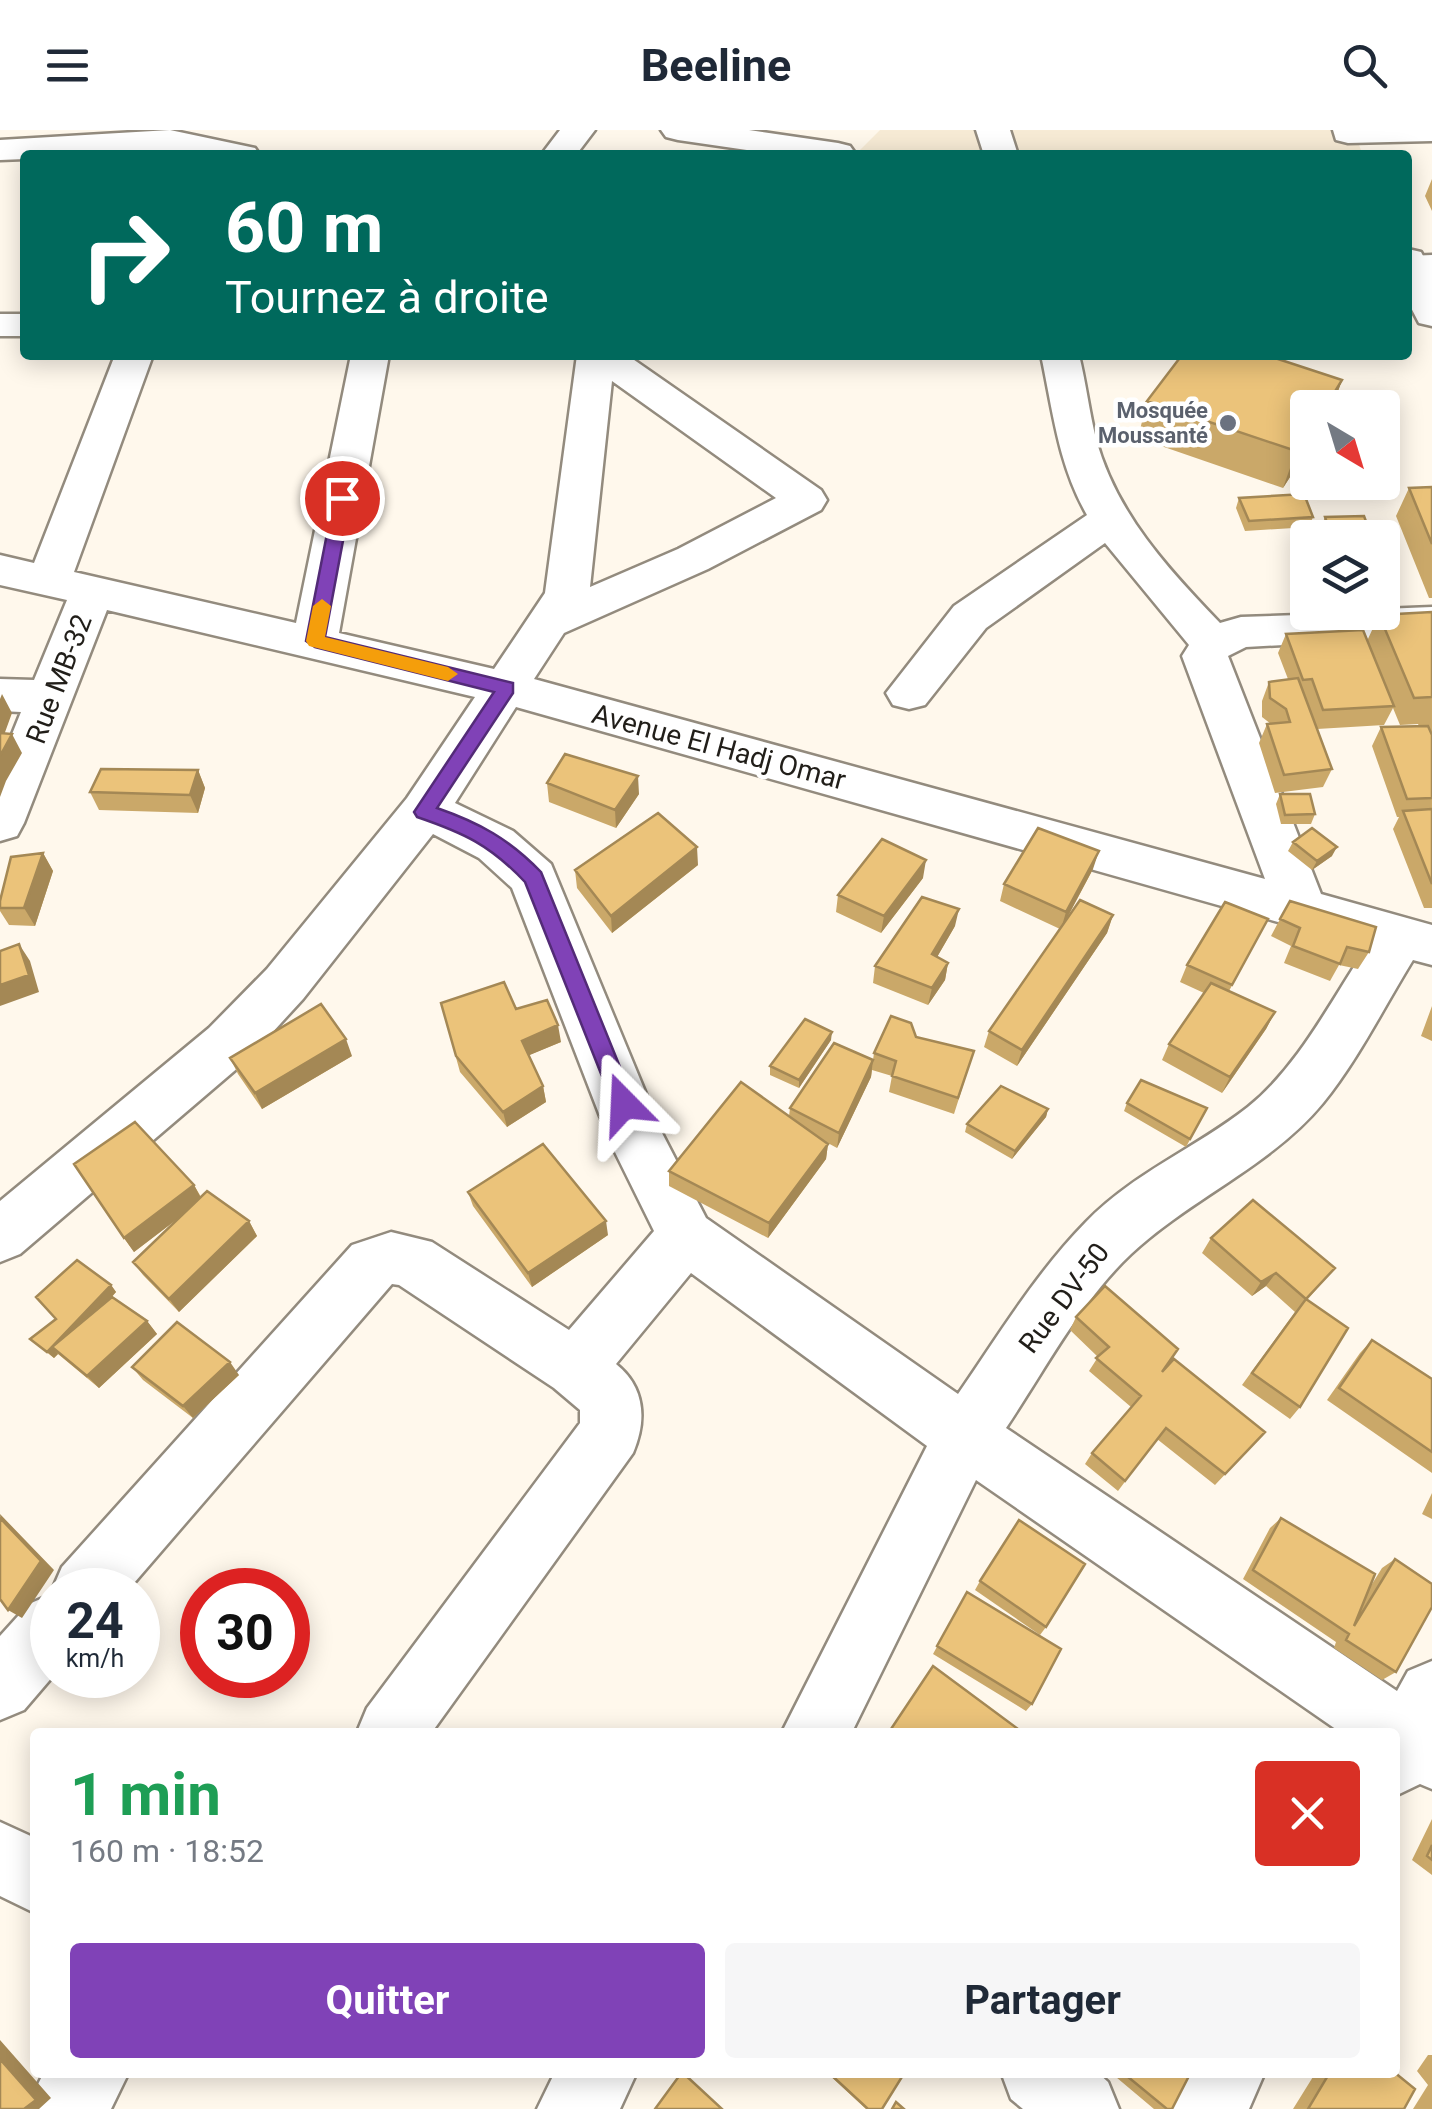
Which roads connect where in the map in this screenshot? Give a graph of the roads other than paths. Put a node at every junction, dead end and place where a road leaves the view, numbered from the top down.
1 (578, 130) edge
2 (678, 130) edge
3 (1432, 131) edge
4 (1351, 139) edge
5 (0, 150) edge
6 (218, 150) edge
7 (562, 150) edge
8 (823, 150) edge
9 (1414, 265) edge
10 (1432, 314) edge
11 (132, 360) edge
12 (369, 360) edge
13 (598, 360) edge
14 (606, 360) edge
15 (1061, 360) edge
16 (1109, 520) junction
17 (0, 570) edge
18 (49, 581) junction
19 (94, 590) junction
20 (1432, 622) edge
21 (546, 623) junction
22 (315, 641) junction
23 (1213, 643) junction
24 (506, 688) junction
25 (909, 693) dead end
26 (0, 695) edge
27 (53, 697) junction
28 (424, 812) junction
29 (0, 824) edge
30 (1302, 907) junction
31 (1416, 941) edge
32 (0, 1236) edge
33 (686, 1236) junction
34 (575, 1368) junction
35 (965, 1436) junction
36 (104, 1568) edge
37 (30, 1651) edge
38 (0, 1686) edge
39 (395, 1728) edge
40 (818, 1728) edge
41 (1417, 1737) edge
42 (0, 1857) edge
43 (30, 1874) edge
44 (87, 2078) edge
45 (596, 2078) edge
46 (1045, 2078) edge
47 (1225, 2078) edge
48 (64, 2109) edge
49 (575, 2109) edge
50 (1081, 2109) edge
51 (1208, 2109) edge

1 - 7 street
2 - 8 street
3 - 4 street
5 - 6 street
9 - 10 street
11 - 18 street
12 - 22 street
13 - 21 street
14 - 21 street
15 - 16 street
16 - 23 street
16 - 25 street
17 - 18 street, Avenue El Hadj Omar
18 - 19 street, Avenue El Hadj Omar
19 - 22 street, Avenue El Hadj Omar
19 - 27 street, Rue MB-32
20 - 23 street
21 - 24 street
22 - 24 street, Avenue El Hadj Omar
23 - 30 street
24 - 28 street
24 - 30 street, Avenue El Hadj Omar
26 - 27 street
27 - 29 street, Rue MB-32
28 - 32 street
28 - 33 street
30 - 31 street, Avenue El Hadj Omar
31 - 35 street, Rue DV-50
33 - 34 street
33 - 35 street
34 - 36 street
34 - 39 street
35 - 40 street, Rue DV-50
35 - 41 street
37 - 38 street
42 - 43 street
44 - 48 street
45 - 49 street
46 - 50 street
47 - 51 street

